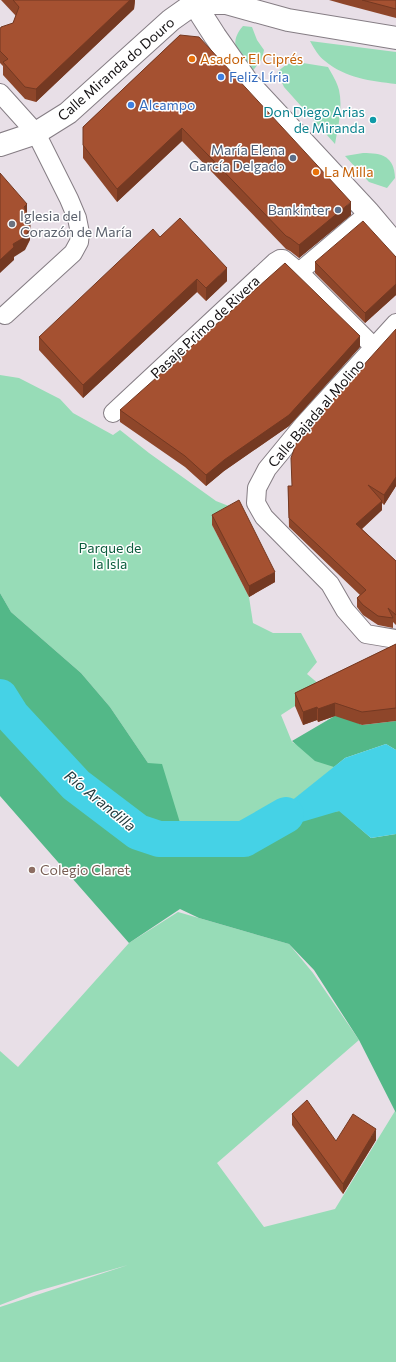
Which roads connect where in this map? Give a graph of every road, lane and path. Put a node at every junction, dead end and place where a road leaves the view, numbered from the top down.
1 (194, 2) edge
2 (396, 38) edge
3 (0, 93) edge
4 (36, 134) junction
5 (0, 145) edge
6 (369, 213) junction
7 (396, 245) edge
8 (299, 272) junction
9 (5, 315) dead end
10 (396, 323) edge
11 (374, 347) junction
12 (113, 413) dead end
13 (396, 639) edge

1 - 2 street
1 - 4 street, Calle Miranda do Douro
1 - 6 street
3 - 4 street
4 - 5 street, Calle Miranda do Douro
4 - 9 street
6 - 7 street
6 - 8 street
8 - 11 street, Pasaje Primo de Rivera
8 - 12 street, Pasaje Primo de Rivera
10 - 11 street, Calle Bajada al Molino
11 - 13 street, Calle Bajada al Molino

